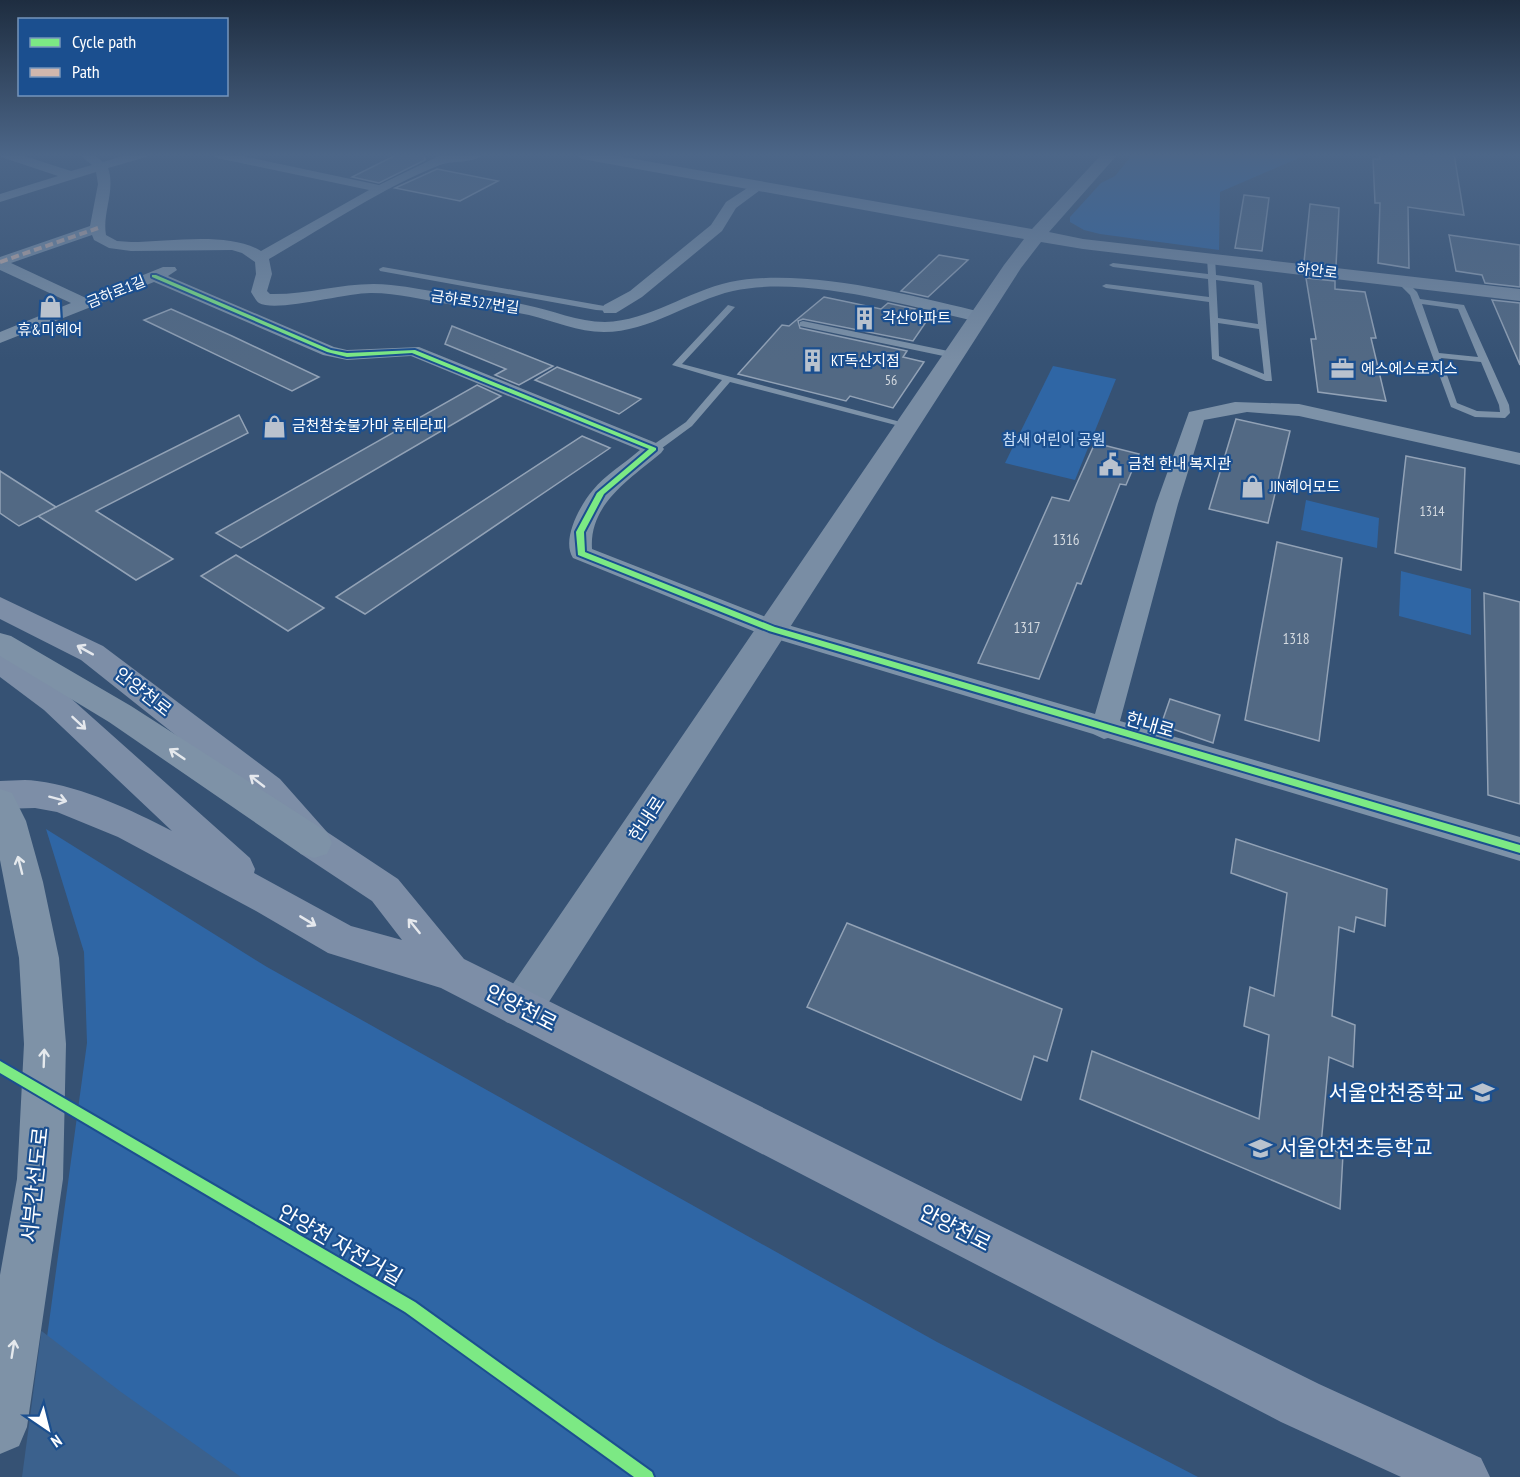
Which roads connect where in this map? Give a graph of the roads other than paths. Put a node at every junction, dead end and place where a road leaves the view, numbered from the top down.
1 (99, 223) edge
2 (322, 223) edge
3 (720, 223) edge
4 (957, 223) edge
5 (963, 223) edge
6 (1048, 223) edge
7 (98, 228) junction
8 (1036, 236) junction
9 (231, 245) junction
10 (260, 258) junction
11 (0, 263) edge
12 (1013, 265) junction
13 (1113, 266) dead end
14 (1211, 268) junction
15 (383, 269) dead end
16 (154, 276) junction
17 (1402, 282) junction
18 (1106, 286) dead end
19 (1520, 296) edge
20 (1213, 300) junction
21 (1416, 301) junction
22 (86, 304) junction
23 (731, 307) dead end
24 (610, 309) joint
25 (979, 317) junction
26 (1214, 320) junction
27 (803, 324) dead end
28 (1263, 327) junction
29 (0, 338) edge
30 (954, 355) junction
31 (1435, 355) junction
32 (1484, 360) junction
33 (727, 378) junction
34 (907, 425) junction
35 (654, 449) junction
36 (1520, 459) edge
37 (0, 607) edge
38 (772, 629) junction
39 (0, 643) edge
40 (0, 661) edge
41 (1104, 729) junction
42 (0, 795) edge
43 (0, 803) edge
44 (314, 843) junction
45 (1520, 849) edge
46 (270, 898) junction
47 (450, 972) junction
48 (521, 1008) junction
49 (0, 1427) edge
50 (1462, 1477) edge

1 - 7 street
2 - 10 street
3 - 24 street
4 - 12 main road
5 - 8 main road, 하안로
6 - 8 main road, 한내로
7 - 9 street
7 - 11 street
8 - 12 main road, 한내로
8 - 14 main road, 하안로
9 - 10 street
9 - 16 street, 금하로1길
10 - 25 street, 금하로527번길
11 - 22 street
12 - 25 main road, 한내로
13 - 14 lane
14 - 17 main road, 하안로
14 - 20 lane
14 - 28 lane
15 - 24 lane
16 - 22 street, 금하로1길
16 - 35 street
17 - 19 main road, 하안로
17 - 21 lane
18 - 20 lane
20 - 26 lane
21 - 31 lane
21 - 32 lane
22 - 29 street, 금하로1길
23 - 33 lane
25 - 30 main road, 한내로
26 - 28 lane
26 - 28 lane
27 - 30 lane
30 - 34 main road, 한내로
31 - 32 lane
31 - 32 lane
33 - 34 lane
33 - 35 lane
34 - 38 main road, 한내로
35 - 38 street
36 - 41 street
44 -> 37 main road, 안양천로
38 - 41 street, 한내로
38 - 48 main road, 한내로
44 -> 39 highway
40 -> 46 main road
41 - 45 street, 한내로
42 -> 46 main road, 안양천로
49 -> 43 highway, 서부간선도로
47 -> 44 main road, 안양천로
46 -> 47 main road, 안양천로
47 - 48 main road, 안양천로
48 - 50 main road, 안양천로

